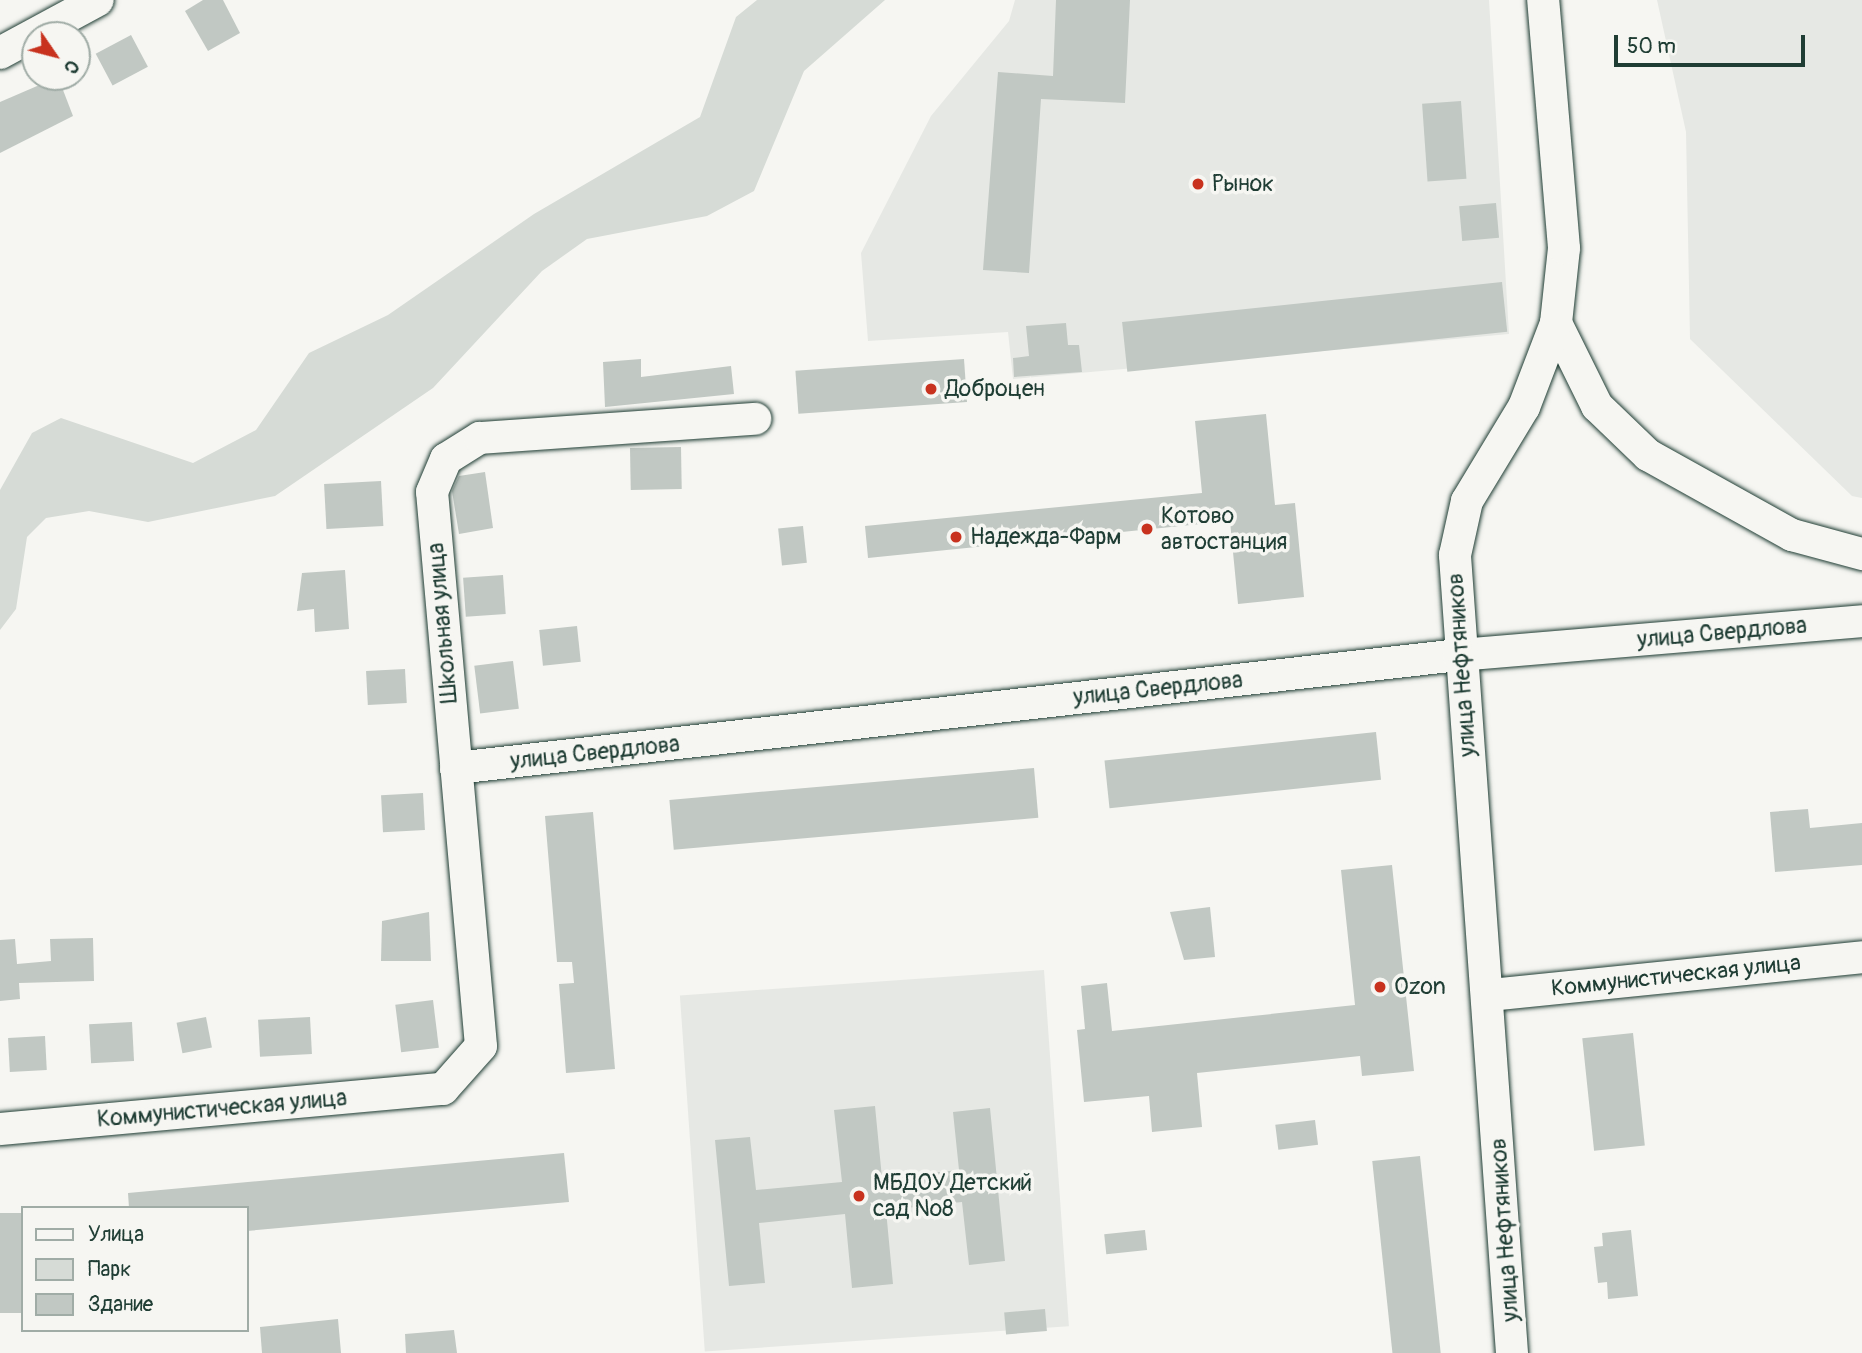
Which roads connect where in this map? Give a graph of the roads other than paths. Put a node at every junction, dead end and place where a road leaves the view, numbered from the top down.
1 (99, 0) edge
2 (1543, 0) edge
3 (0, 53) edge
4 (1556, 323) junction
5 (755, 419) dead end
6 (1862, 554) edge
7 (1862, 621) edge
8 (1459, 655) junction
9 (456, 768) junction
10 (1862, 957) edge
11 (1490, 995) junction
12 (443, 1089) joint
13 (0, 1129) edge
14 (1512, 1353) edge

1 - 3 street
2 - 4 street, улица Нефтяников
4 - 6 street
4 - 8 street, улица Нефтяников
5 - 9 street, Школьная улица
7 - 8 street, улица Свердлова
8 - 9 street, улица Свердлова
8 - 11 street, улица Нефтяников
9 - 12 street, Школьная улица
10 - 11 street, Коммунистическая улица
11 - 14 street, улица Нефтяников
12 - 13 street, Коммунистическая улица

